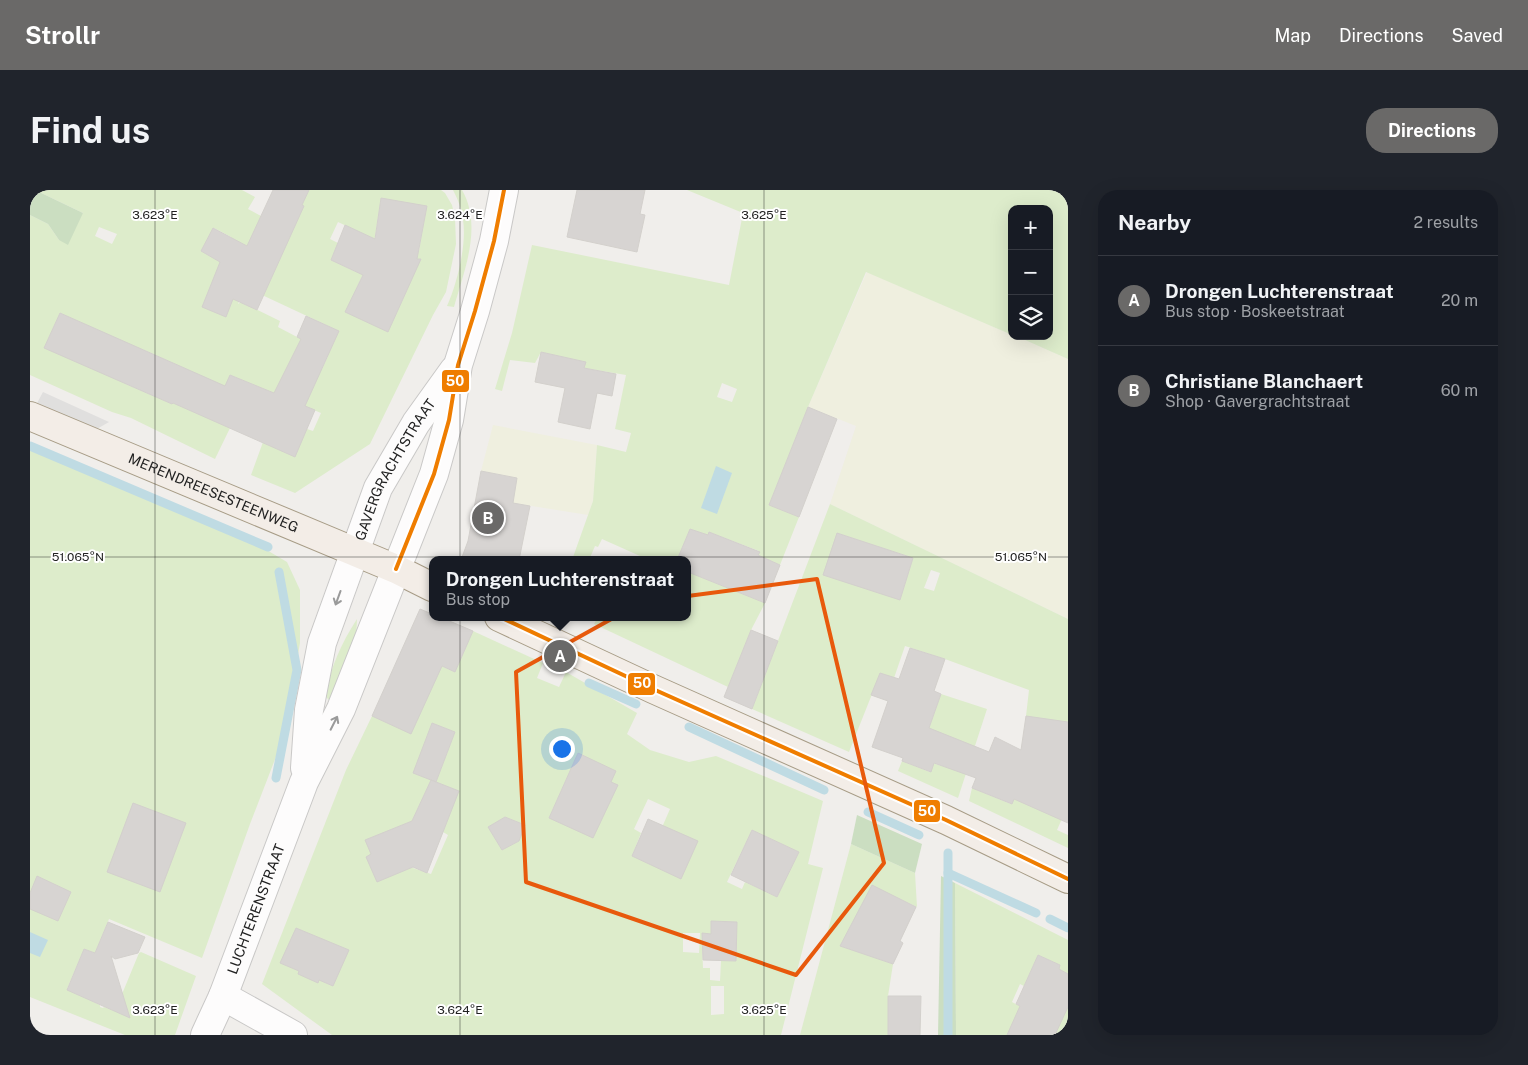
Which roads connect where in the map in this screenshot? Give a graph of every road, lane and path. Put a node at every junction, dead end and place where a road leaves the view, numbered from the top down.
1 (504, 190) edge
2 (458, 365) junction
3 (30, 416) edge
4 (354, 552) junction
5 (396, 569) junction
6 (429, 585) edge
7 (508, 621) edge
8 (304, 782) junction
9 (1068, 879) edge
10 (223, 996) junction
11 (205, 1035) edge
12 (293, 1035) edge

1 - 2 street, GAVERGRACHTSTRAAT
2 - 4 street, GAVERGRACHTSTRAAT
2 - 5 street, GAVERGRACHTSTRAAT
3 - 4 main road, MERENDREESESTEENWEG
4 - 5 main road, MERENDREESESTEENWEG
4 -> 8 street, LUCHTERENSTRAAT
5 - 6 main road, MERENDREESESTEENWEG
8 -> 5 street, LUCHTERENSTRAAT
7 - 9 main road
8 - 10 street, LUCHTERENSTRAAT
10 - 11 street, LUCHTERENSTRAAT
10 - 12 street

